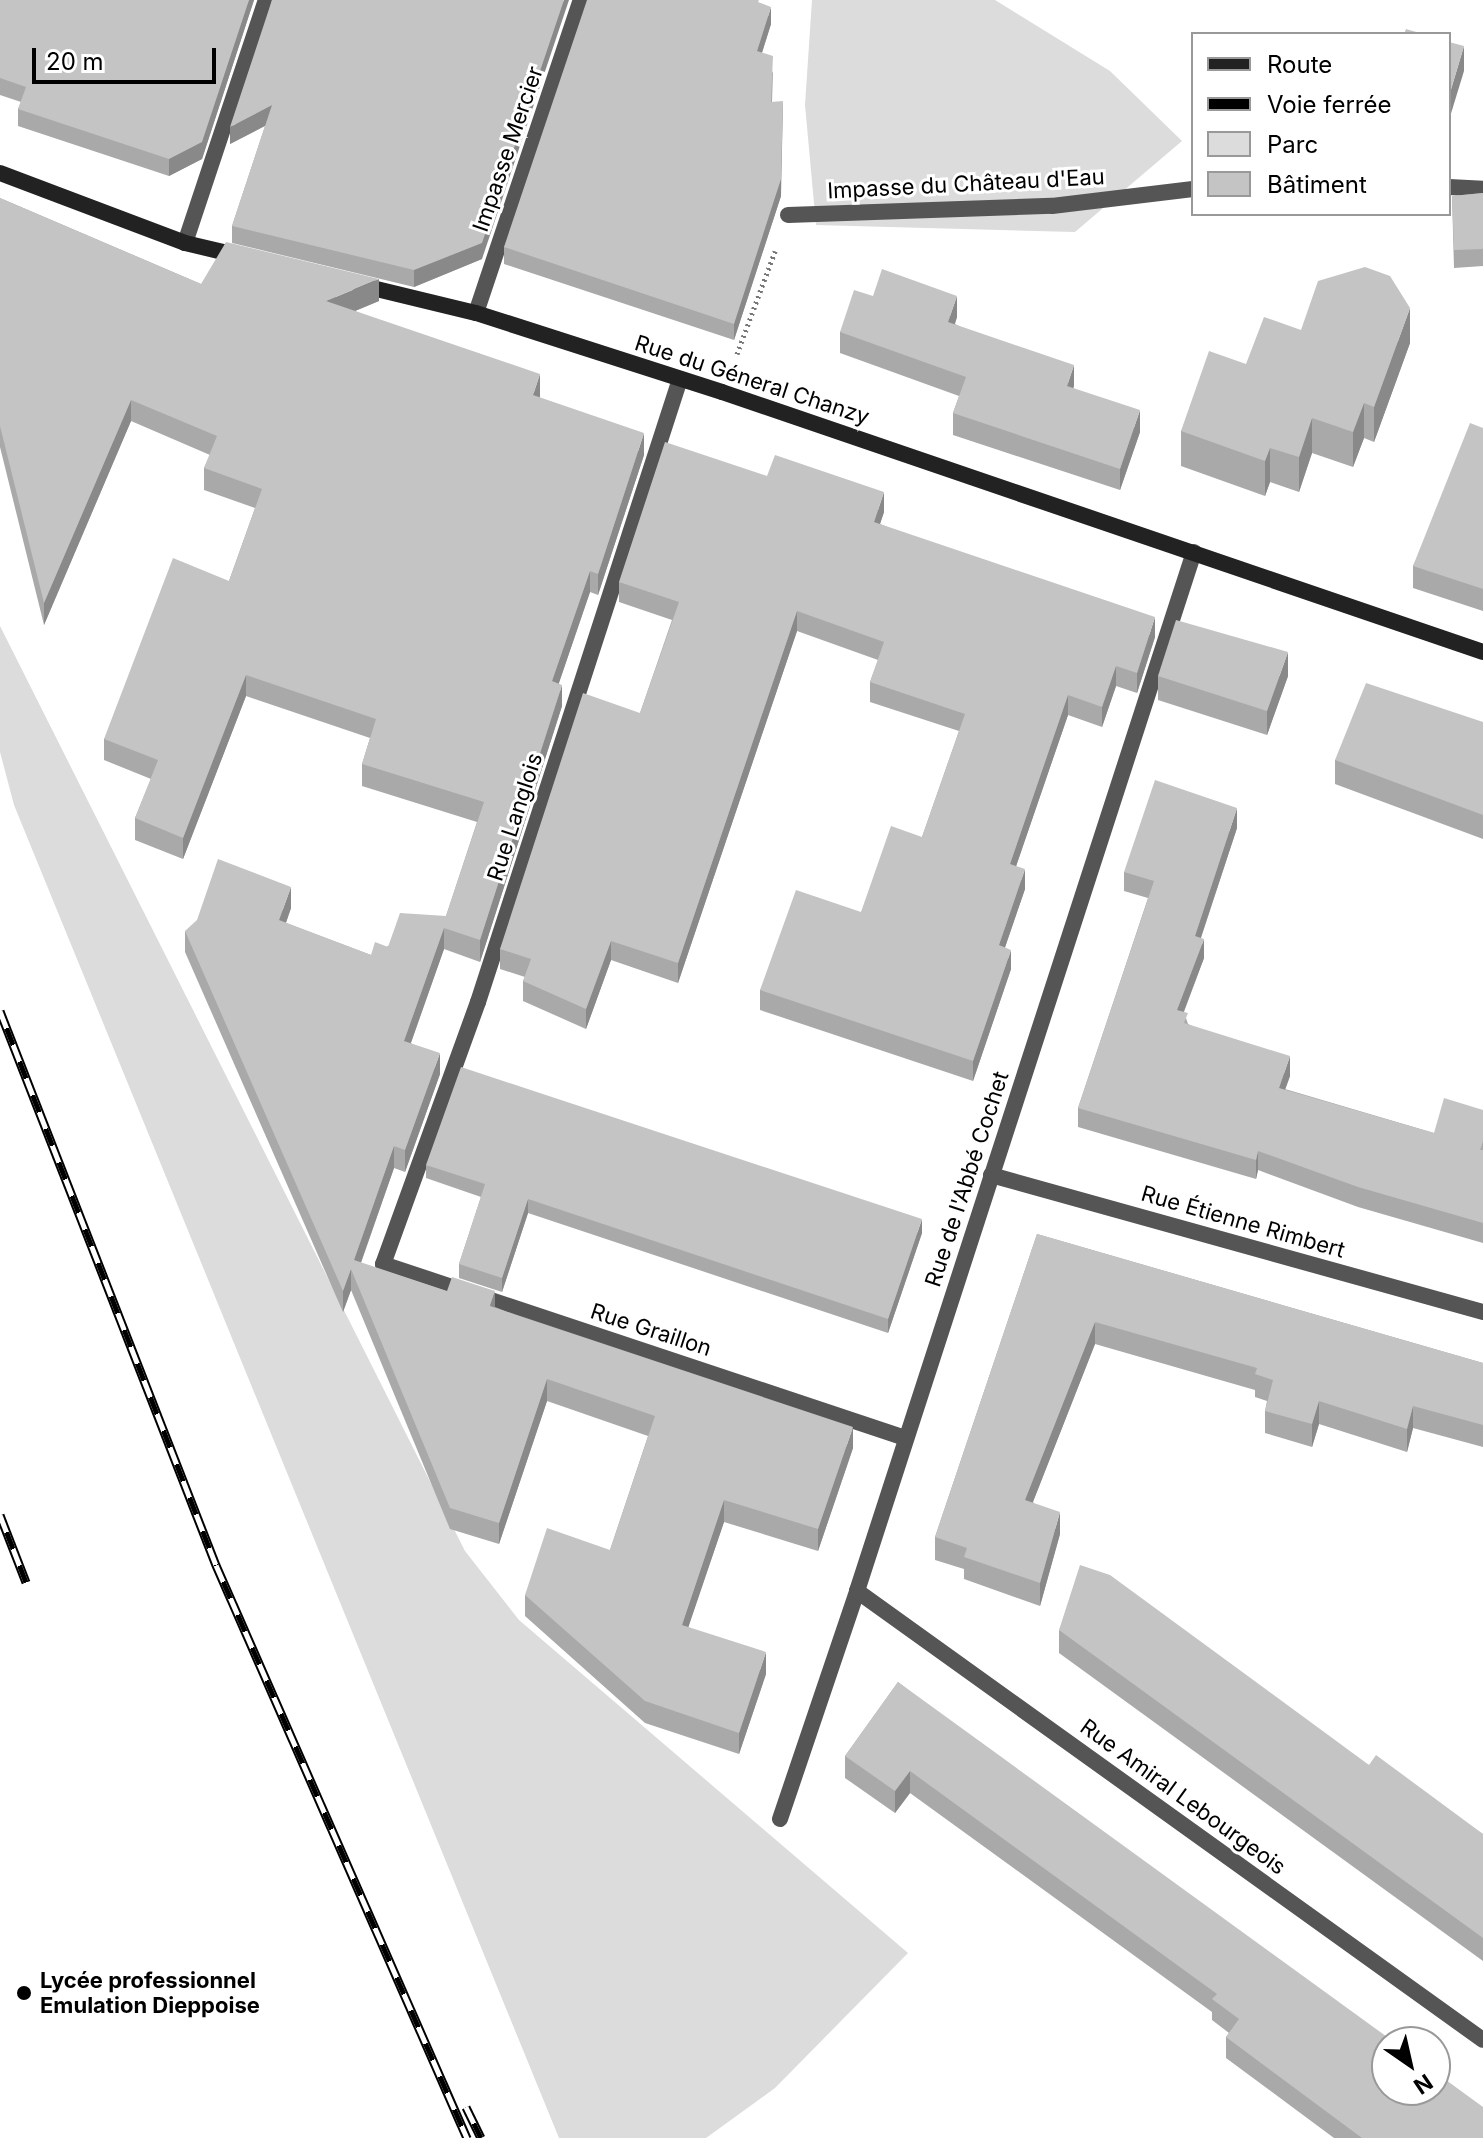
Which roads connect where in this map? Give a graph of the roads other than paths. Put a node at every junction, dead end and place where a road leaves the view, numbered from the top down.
1 (266, 0) edge
2 (581, 0) edge
3 (0, 173) edge
4 (1451, 187) edge
5 (1191, 189) edge
6 (1483, 189) edge
7 (788, 215) road end
8 (185, 243) junction
9 (262, 262) edge
10 (338, 280) edge
11 (476, 313) junction
12 (680, 379) junction
13 (1194, 552) junction
14 (1483, 652) edge
15 (991, 1175) junction
16 (383, 1264) joint
17 (1483, 1312) edge
18 (905, 1438) junction
19 (857, 1591) junction
20 (780, 1819) dead end
21 (1483, 2040) edge

1 - 8 street
2 - 11 street, Impasse Mercier
3 - 8 main road
4 - 6 street
5 - 7 street, Impasse du Château d'Eau
8 - 9 main road
10 - 11 main road, Rue du Géneral Chanzy
11 - 12 main road, Rue du Géneral Chanzy
12 - 13 main road, Rue du Géneral Chanzy
12 - 16 street, Rue Langlois
13 - 14 main road, Rue du Géneral Chanzy
13 - 15 street, Rue de l'Abbé Cochet
15 - 17 street, Rue Étienne Rimbert
15 - 18 street, Rue de l'Abbé Cochet
16 - 18 street, Rue Graillon
18 - 19 street, Rue de l'Abbé Cochet
19 - 20 street, Rue de l'Abbé Cochet
19 - 21 street, Rue Amiral Lebourgeois

